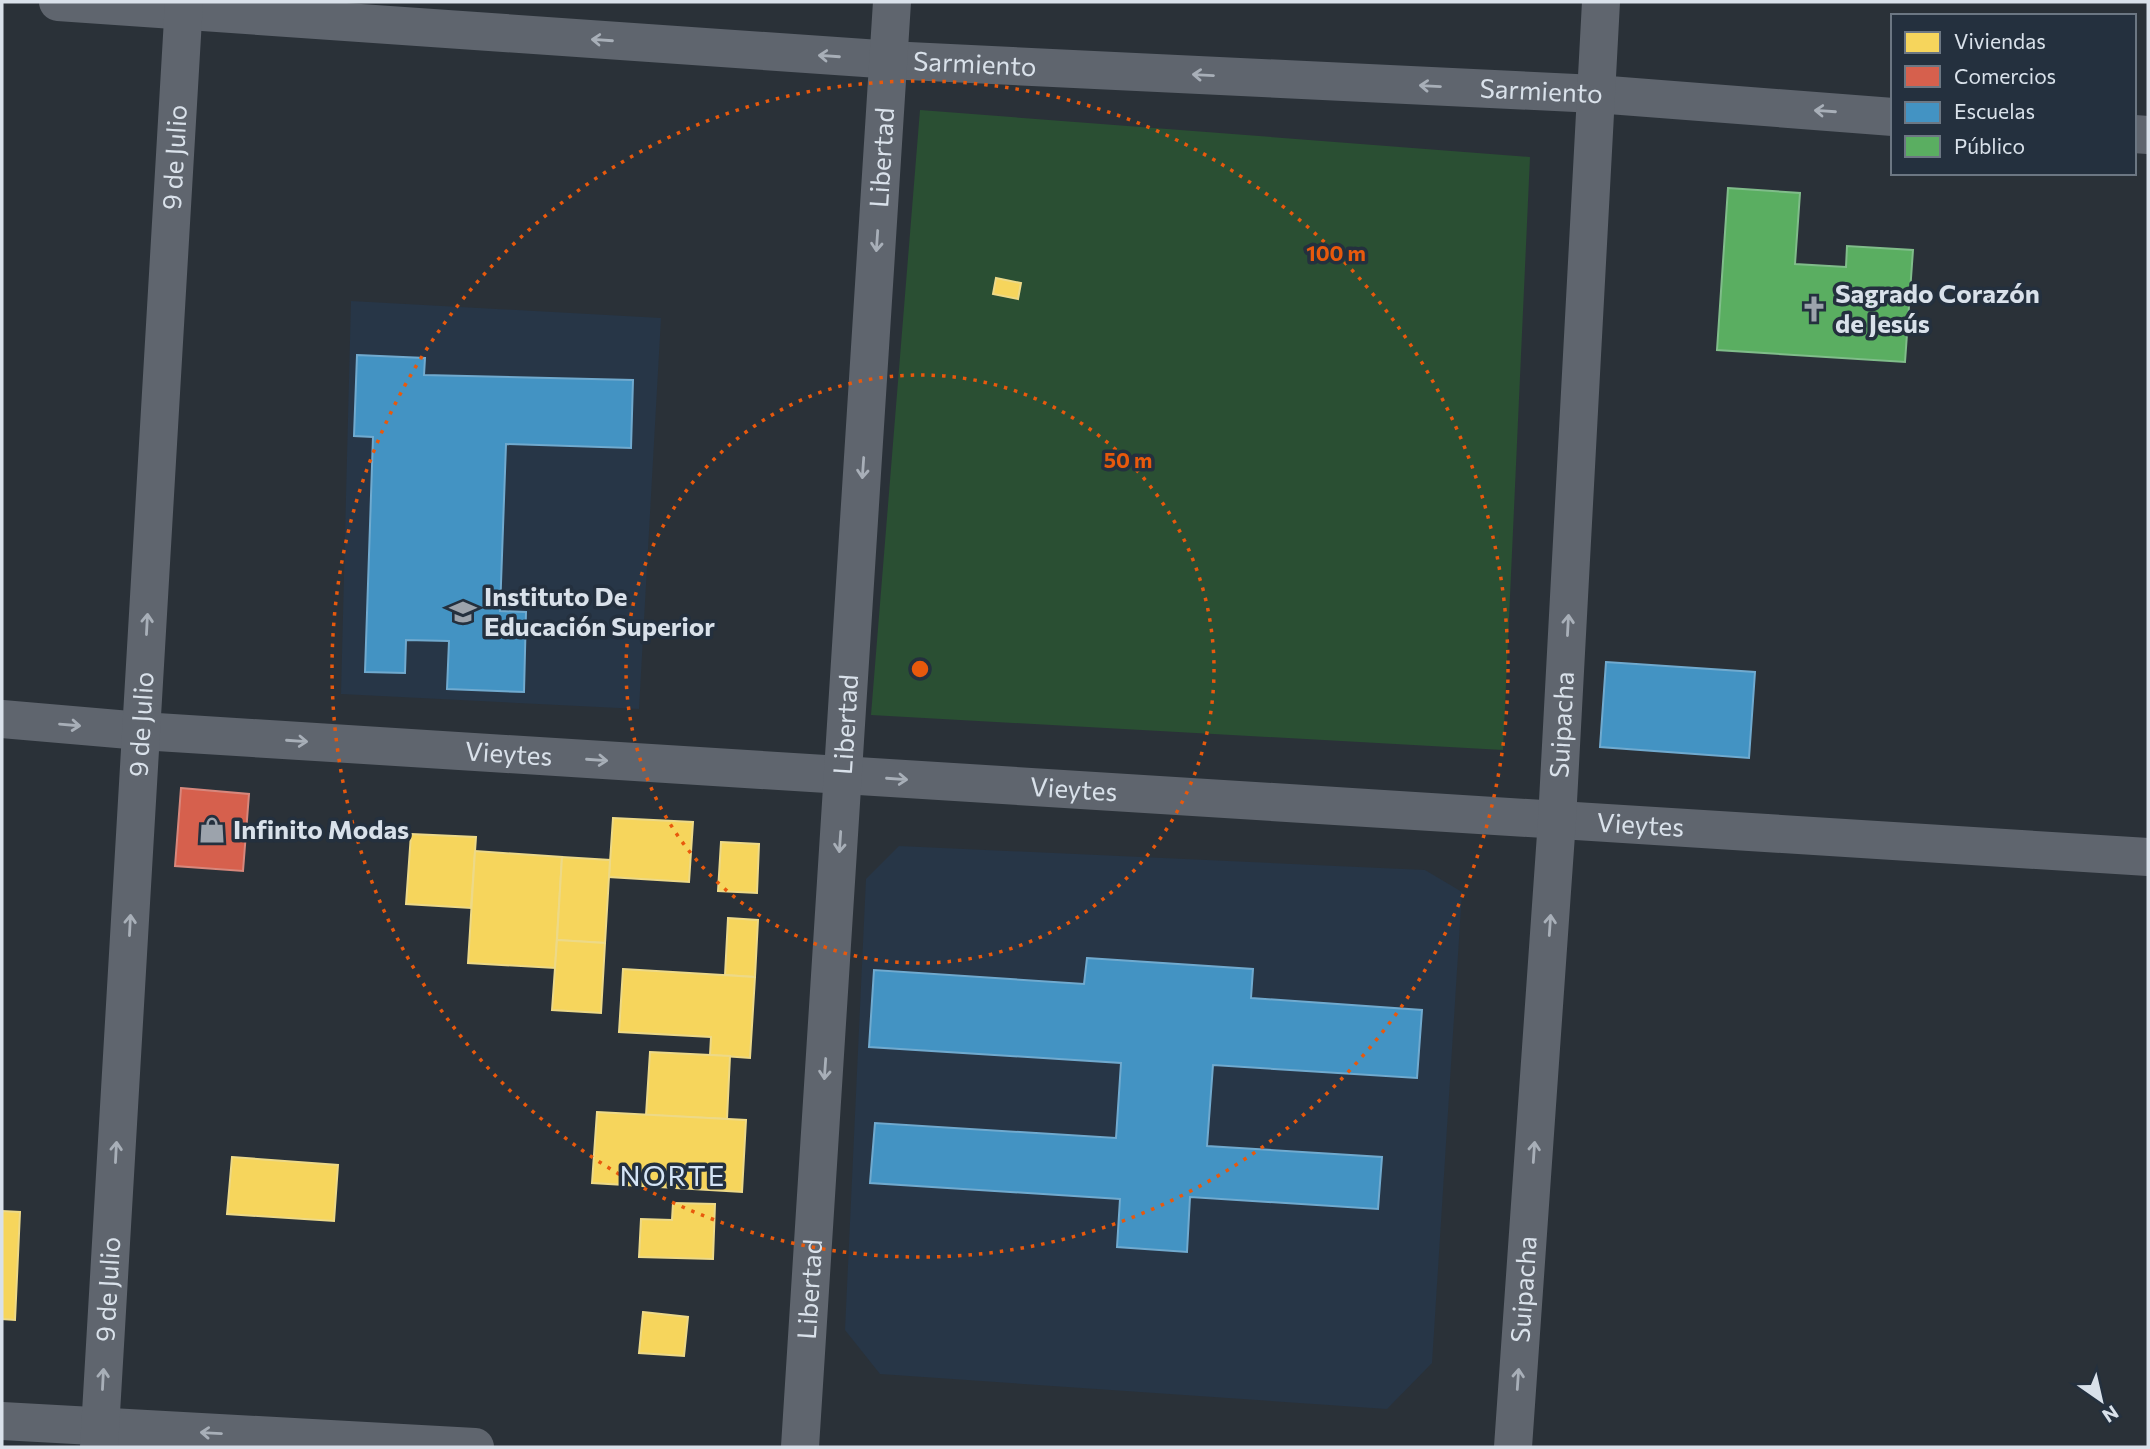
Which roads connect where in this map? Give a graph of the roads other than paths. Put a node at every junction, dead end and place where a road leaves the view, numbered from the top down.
1 (58, 2) edge
2 (892, 2) edge
3 (1601, 2) edge
4 (184, 6) edge
5 (888, 60) junction
6 (1597, 94) junction
7 (1891, 117) edge
8 (2, 719) edge
9 (141, 731) junction
10 (844, 775) junction
11 (1557, 820) junction
12 (2148, 857) edge
13 (2, 1421) edge
14 (99, 1437) edge
15 (475, 1447) edge
16 (800, 1447) edge
17 (1513, 1447) edge

1 - 4 street, Sarmiento
2 - 5 street, Libertad
3 - 6 street, Suipacha
5 -> 4 street, Sarmiento
9 -> 4 street, 9 de Julio
6 -> 5 street, Sarmiento
5 -> 10 street, Libertad
7 -> 6 street, Sarmiento
11 -> 6 street, Suipacha
8 -> 9 street, Vieytes
9 -> 10 street, Vieytes
14 -> 9 street, 9 de Julio
10 -> 11 street, Vieytes
10 -> 16 street, Libertad
11 - 12 street, Vieytes
17 -> 11 street, Suipacha
13 - 14 street
15 -> 14 street

